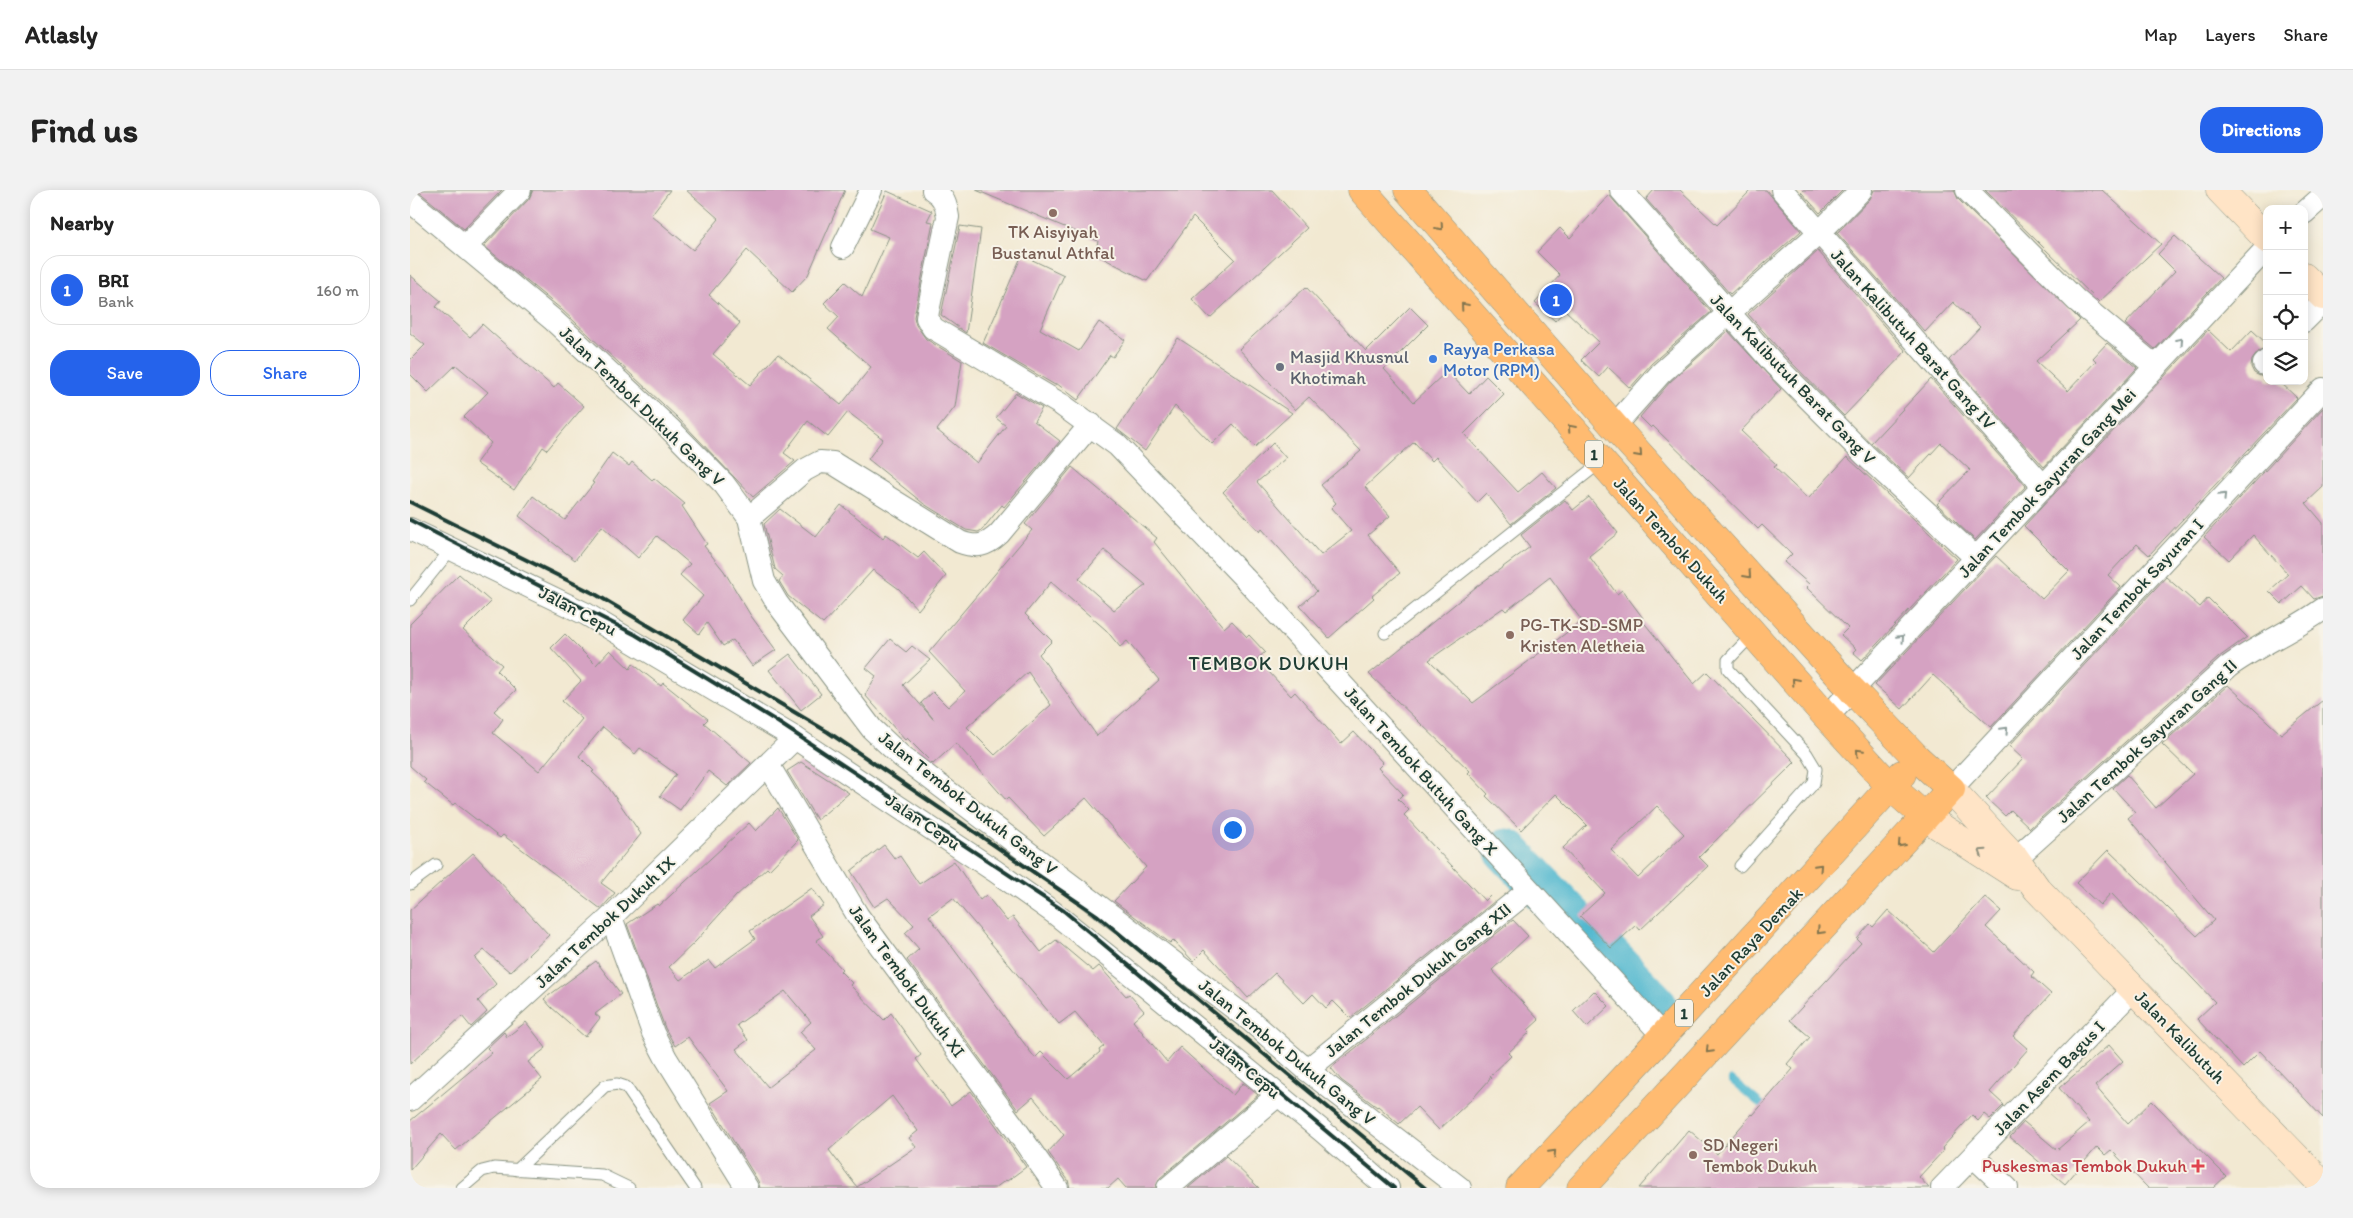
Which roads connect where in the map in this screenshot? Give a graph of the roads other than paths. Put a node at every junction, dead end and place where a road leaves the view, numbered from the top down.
1 (520, 190) edge
2 (871, 190) edge
3 (933, 190) edge
4 (1362, 190) edge
5 (1621, 190) edge
6 (1782, 190) edge
7 (1861, 190) edge
8 (1966, 190) edge
9 (2220, 190) edge
10 (1411, 191) edge
11 (2323, 196) edge
12 (410, 201) edge
13 (2308, 209) edge
14 (1819, 232) junction
15 (2263, 235) edge
16 (466, 246) junction
17 (843, 247) dead end
18 (2265, 250) edge
19 (2308, 282) edge
20 (2323, 296) edge
21 (2323, 302) edge
22 (1727, 313) junction
23 (2308, 317) edge
24 (2156, 367) junction
25 (2323, 389) edge
26 (1091, 424) junction
27 (1614, 426) junction
28 (1601, 462) junction
29 (2044, 487) junction
30 (749, 518) junction
31 (410, 529) edge
32 (452, 548) junction
33 (1976, 558) junction
34 (410, 600) edge
35 (2323, 609) edge
36 (1385, 633) dead end
37 (1754, 633) junction
38 (1852, 690) junction
39 (1827, 717) junction
40 (795, 738) junction
41 (1917, 758) junction
42 (769, 766) junction
43 (1891, 787) junction
44 (1950, 789) junction
45 (1925, 817) junction
46 (2010, 863) junction
47 (436, 865) dead end
48 (1740, 866) dead end
49 (410, 884) edge
50 (1529, 890) junction
51 (611, 917) junction
52 (2134, 989) junction
53 (1663, 1036) junction
54 (1307, 1070) junction
55 (1278, 1095) junction
56 (410, 1100) edge
57 (1974, 1157) junction
58 (517, 1170) junction
59 (2323, 1186) edge
60 (462, 1188) edge
61 (629, 1188) edge
62 (695, 1188) edge
63 (747, 1188) edge
64 (1057, 1188) edge
65 (1168, 1188) edge
66 (1388, 1188) edge
67 (1460, 1188) edge
68 (1520, 1188) edge
69 (1581, 1188) edge
70 (1942, 1188) edge
71 (2007, 1188) edge

1 - 16 street
2 - 17 street
3 - 26 street, Jalan Tembok Butuh Gang X
28 -> 4 highway, Jalan Tembok Dukuh / 1
5 - 22 street, Jalan Kalibutuh Barat Gang V
6 - 14 street, Jalan Kalibutuh Barat Gang IV
7 - 14 street
8 - 24 street
9 - 15 street
10 -> 27 highway, Jalan Tembok Dukuh / 1
11 - 13 street
12 - 16 street, Jalan Tembok Dukuh Gang V
14 - 22 street
14 - 29 street, Jalan Kalibutuh Barat Gang IV
16 - 30 street, Jalan Tembok Dukuh Gang V
24 -> 18 street, Jalan Tembok Sayuran Gang Mei
19 - 20 street
21 - 23 street
22 - 27 street
22 - 33 street, Jalan Kalibutuh Barat Gang V
24 - 29 street, Jalan Tembok Sayuran Gang Mei
44 -> 25 street, Jalan Tembok Sayuran I
26 - 30 street
26 - 50 street, Jalan Tembok Butuh Gang X
27 -> 38 highway, Jalan Tembok Dukuh / 1
28 - 36 lane
28 - 37 highway, Jalan Tembok Dukuh / 1
29 - 33 street, Jalan Tembok Sayuran Gang Mei
30 - 54 street, Jalan Tembok Dukuh Gang V
31 - 32 street, Jalan Cepu
32 - 34 lane
32 - 40 street, Jalan Cepu
38 -> 33 street, Jalan Tembok Sayuran Gang Mei
35 - 46 street, Jalan Tembok Sayuran Gang II
39 -> 37 highway, Jalan Tembok Dukuh / 1
37 - 48 lane
38 - 39 street, Jalan Tembok Sayuran Gang Mei
38 - 41 highway, Jalan Tembok Dukuh / 1
43 -> 39 highway, Jalan Tembok Dukuh / 1
40 - 42 street, Jalan Tembok Dukuh IX
40 - 55 street, Jalan Cepu
41 - 43 highway, Jalan Raya Demak
41 - 44 highway, Jalan Tembok Dukuh / 1
42 - 51 street, Jalan Tembok Dukuh IX
42 - 64 street, Jalan Tembok Dukuh XI
43 - 45 highway, Jalan Tembok Dukuh
53 -> 43 highway, Jalan Raya Demak / 1
44 - 45 highway
44 - 46 street, Jalan Kalibutuh
46 -> 45 street, Jalan Kalibutuh
45 -> 69 highway
46 - 52 street, Jalan Kalibutuh
47 - 49 lane
50 - 53 street, Jalan Tembok Butuh Gang X
50 - 54 street, Jalan Tembok Dukuh Gang XII
51 - 56 street, Jalan Tembok Dukuh IX
51 - 63 street
52 - 57 street, Jalan Asem Bagus I
52 - 59 street, Jalan Kalibutuh
68 -> 53 highway, Jalan Raya Demak / 1
54 - 67 street, Jalan Tembok Dukuh Gang V
55 - 65 street
55 - 66 street, Jalan Cepu
57 - 70 street, Jalan Asem Bagus I
57 - 71 street
58 - 60 lane
58 - 61 lane
58 - 62 lane

